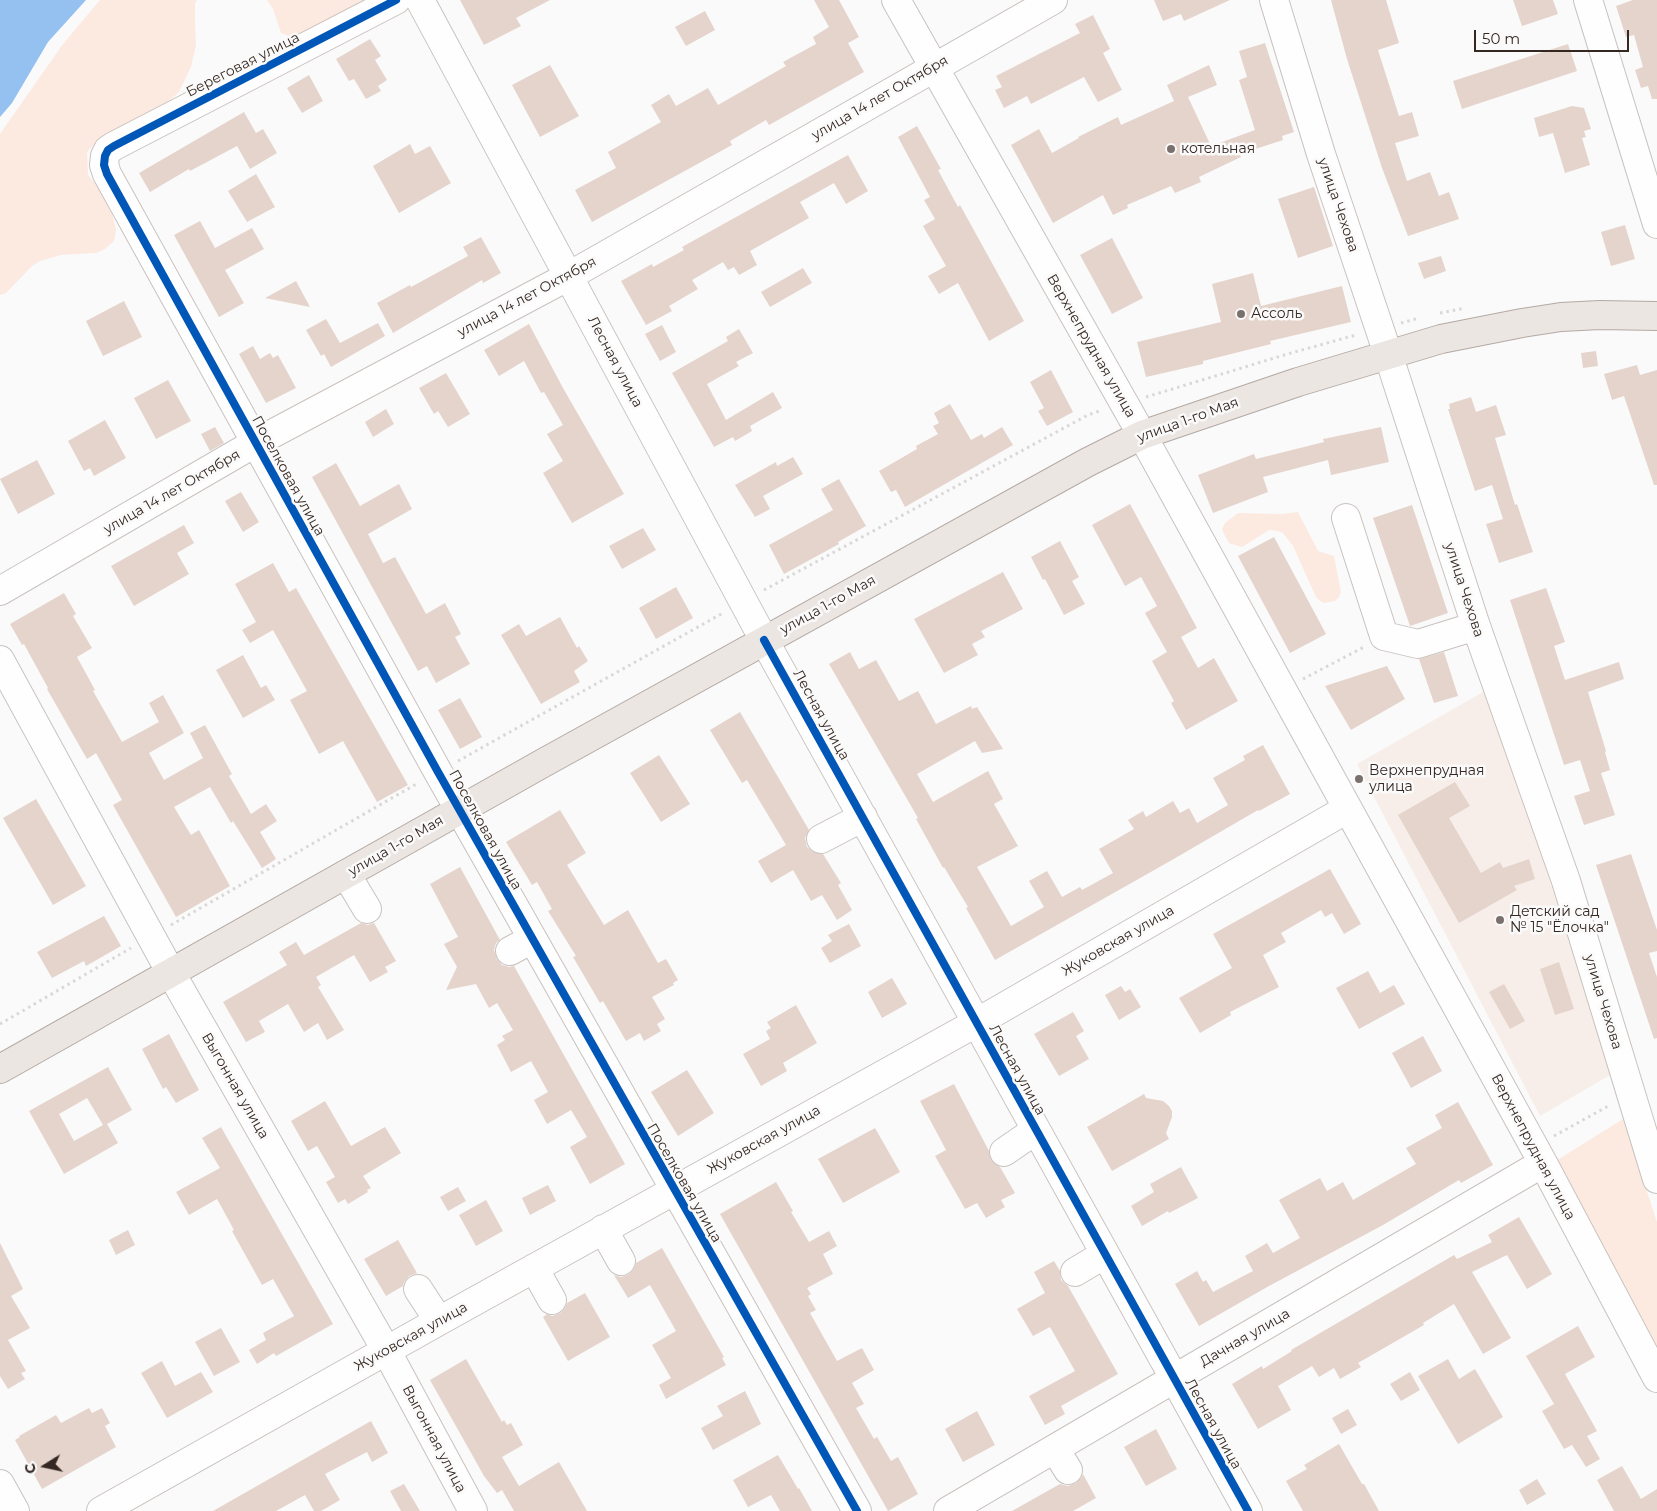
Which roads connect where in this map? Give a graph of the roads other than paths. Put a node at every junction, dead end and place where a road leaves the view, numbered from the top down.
1 (396, 0) edge
2 (420, 0) edge
3 (896, 0) edge
4 (1053, 0) edge
5 (1274, 0) edge
6 (1588, 0) edge
7 (934, 68) junction
8 (105, 156) joint
9 (1657, 224) edge
10 (568, 276) junction
11 (1657, 316) edge
12 (1388, 354) junction
13 (1142, 435) junction
14 (256, 444) junction
15 (1346, 518) dead end
16 (0, 591) edge
17 (1476, 626) junction
18 (764, 640) junction
19 (0, 660) edge
20 (1347, 809) junction
21 (460, 810) junction
22 (863, 817) junction
23 (821, 839) dead end
24 (346, 874) junction
25 (367, 909) dead end
26 (171, 973) junction
27 (976, 1023) junction
28 (0, 1069) edge
29 (1036, 1130) junction
30 (1004, 1152) dead end
31 (1538, 1155) junction
32 (1657, 1179) edge
33 (674, 1190) junction
34 (603, 1230) junction
35 (1105, 1254) junction
36 (622, 1262) dead end
37 (534, 1268) junction
38 (1074, 1272) dead end
39 (418, 1289) dead end
40 (552, 1300) dead end
41 (438, 1321) junction
42 (386, 1350) junction
43 (1657, 1378) edge
44 (1174, 1380) junction
45 (0, 1484) edge
46 (15, 1511) edge
47 (101, 1511) edge
48 (473, 1511) edge
49 (857, 1511) edge
50 (948, 1511) edge
51 (1248, 1511) edge

1 - 8 street, Береговая улица
2 - 10 street, Лесная улица
3 - 7 street, Верхнепрудная улица
4 - 7 street, улица 14 лет Октября
5 - 12 street, улица Чехова
6 - 9 street
7 - 10 street, улица 14 лет Октября
7 - 13 street, Верхнепрудная улица
8 - 14 street, Поселковая улица
10 - 14 street, улица 14 лет Октября
10 - 18 street, Лесная улица
11 - 12 main road, улица 1-го Мая
12 - 13 main road, улица 1-го Мая
12 - 17 street, улица Чехова
13 - 18 main road, улица 1-го Мая
13 - 20 street, Верхнепрудная улица
14 - 16 street, улица 14 лет Октября
14 - 21 street, Поселковая улица
15 - 17 street
17 - 32 street, улица Чехова
18 - 21 main road, улица 1-го Мая
18 - 22 street, Лесная улица
19 - 26 street, Выгонная улица
20 - 27 street, Жуковская улица
20 - 31 street, Верхнепрудная улица
21 - 24 main road, улица 1-го Мая
21 - 33 street, Поселковая улица
22 - 23 street
22 - 27 street, Лесная улица
24 - 25 street
24 - 26 main road, улица 1-го Мая
26 - 28 main road, улица 1-го Мая
26 - 42 street, Выгонная улица
27 - 29 street, Лесная улица
27 - 33 street, Жуковская улица
29 - 30 street
29 - 35 street, Лесная улица
31 - 43 street, Верхнепрудная улица
31 - 44 street, Дачная улица
33 - 34 street, Жуковская улица
33 - 49 street, Поселковая улица
34 - 36 street
34 - 37 street, Жуковская улица
35 - 38 street
35 - 44 street, Лесная улица
37 - 40 street
37 - 41 street, Жуковская улица
39 - 41 street
41 - 42 street, Жуковская улица
42 - 47 street, Жуковская улица
42 - 48 street, Выгонная улица
44 - 50 street, Дачная улица
44 - 51 street, Лесная улица
45 - 46 street

